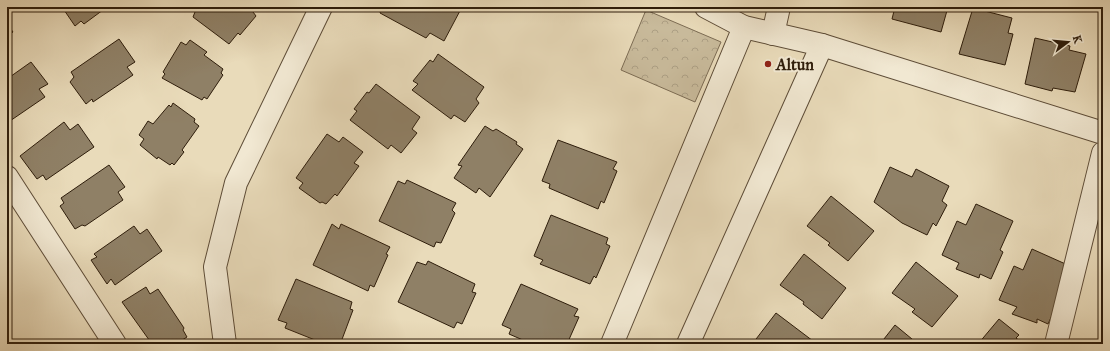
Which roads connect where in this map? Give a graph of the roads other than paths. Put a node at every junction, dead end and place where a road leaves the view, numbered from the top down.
1 (321, 7) edge
2 (706, 7) edge
3 (779, 7) edge
4 (744, 27) junction
5 (773, 34) junction
6 (822, 45) junction
7 (1103, 133) edge
8 (1103, 153) edge
9 (7, 176) edge
10 (115, 344) edge
11 (225, 344) edge
12 (612, 344) edge
13 (688, 344) edge
14 (1056, 344) edge

1 - 11 street
2 - 4 street
3 - 5 street
4 - 5 street
4 - 12 street
5 - 6 street
6 - 7 street
6 - 13 street
8 - 14 street
9 - 10 street

